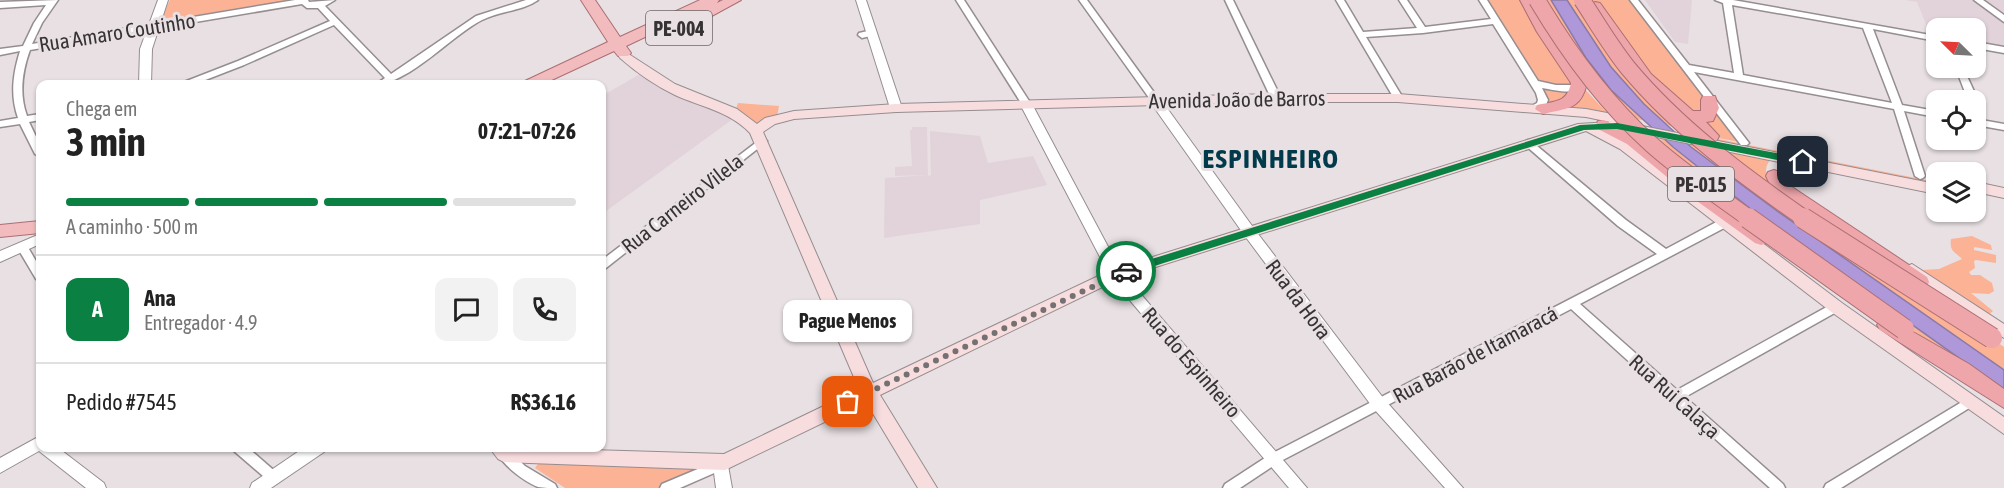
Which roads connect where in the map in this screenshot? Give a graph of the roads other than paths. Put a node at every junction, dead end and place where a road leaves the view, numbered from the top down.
1 (164, 0) edge
2 (304, 0) edge
3 (331, 0) edge
4 (534, 0) edge
5 (588, 0) edge
6 (712, 0) edge
7 (734, 0) edge
8 (861, 0) edge
9 (960, 0) edge
10 (1083, 0) edge
11 (1229, 0) edge
12 (1340, 0) edge
13 (1403, 0) edge
14 (1483, 0) edge
15 (1527, 0) edge
16 (1537, 0) edge
17 (1581, 0) edge
18 (1590, 0) edge
19 (1634, 0) edge
20 (1978, 0) edge
21 (53, 1) edge
22 (1723, 1) edge
23 (1745, 2) edge
24 (519, 3) edge
25 (0, 5) edge
26 (320, 5) junction
27 (2004, 19) edge
28 (1494, 21) junction
29 (334, 22) junction
30 (152, 27) junction
31 (1867, 27) junction
32 (1423, 30) junction
33 (1361, 35) junction
34 (1926, 36) edge
35 (25, 47) junction
36 (1986, 47) edge
37 (620, 50) junction
38 (2004, 50) edge
39 (0, 52) edge
40 (1684, 66) junction
41 (1739, 77) junction
42 (391, 79) joint
43 (145, 80) edge
44 (198, 80) edge
45 (541, 80) edge
46 (563, 80) edge
47 (1537, 84) junction
48 (1578, 88) junction
49 (1276, 98) junction
50 (1398, 98) junction
51 (1155, 100) junction
52 (1709, 100) junction
53 (1026, 104) junction
54 (1899, 107) junction
55 (896, 108) junction
56 (1537, 109) junction
57 (1926, 112) edge
58 (36, 118) edge
59 (24, 120) junction
60 (1986, 122) edge
61 (0, 124) edge
62 (1604, 125) junction
63 (1583, 127) junction
64 (1646, 127) junction
65 (2004, 128) edge
66 (1685, 129) junction
67 (759, 136) junction
68 (1711, 136) joint
69 (1528, 143) junction
70 (1744, 143) junction
71 (36, 146) edge
72 (1803, 162) junction
73 (1774, 176) joint
74 (1920, 176) junction
75 (1926, 177) edge
76 (1926, 187) edge
77 (1986, 189) edge
78 (2004, 193) edge
79 (1986, 198) edge
80 (2004, 202) edge
81 (0, 222) edge
82 (1724, 223) junction
83 (0, 231) edge
84 (1250, 233) junction
85 (34, 234) edge
86 (1664, 253) junction
87 (0, 257) edge
88 (606, 262) edge
89 (1116, 274) junction
90 (1571, 303) junction
91 (1836, 307) junction
92 (2001, 339) edge
93 (1970, 376) junction
94 (869, 392) junction
95 (1674, 397) junction
96 (2004, 400) edge
97 (1970, 402) junction
98 (1379, 404) junction
99 (2004, 427) edge
100 (36, 446) edge
101 (51, 452) edge
102 (244, 452) edge
103 (311, 452) edge
104 (502, 452) edge
105 (562, 452) edge
106 (1275, 458) junction
107 (723, 464) junction
108 (0, 466) edge
109 (274, 478) junction
110 (98, 488) edge
111 (258, 488) edge
112 (551, 488) edge
113 (666, 488) edge
114 (724, 488) edge
115 (928, 488) edge
116 (1229, 488) edge
117 (1299, 488) edge
118 (1455, 488) edge
119 (1779, 488) edge
120 (1830, 488) edge

1 - 30 street
2 - 26 street
2 - 30 street, Rua Amaro Coutinho
3 - 26 street
4 - 24 street
5 - 37 main road
6 - 37 main road, PE-004
7 - 37 main road, PE-004
8 - 55 street
9 - 53 street
10 - 51 street
11 - 49 street
12 - 33 street
13 - 32 street
14 - 28 street
15 - 48 highway
16 - 93 highway, PE-015, bridge
17 - 92 highway, PE-015, bridge
18 - 66 highway
19 - 40 street
20 - 27 street
21 - 25 street
21 - 35 street
22 - 23 street
22 - 41 street
23 - 31 street
24 - 42 street
26 - 29 street
28 - 32 street
28 - 47 street
29 - 42 street
29 - 44 street
30 - 35 street, Rua Amaro Coutinho
30 - 43 street
31 - 34 street
31 - 54 street
32 - 33 street
33 - 50 street
35 - 39 street, Rua Amaro Coutinho
35 - 59 street
36 - 38 street
37 - 45 main road, PE-004
37 - 46 main road, PE-004
37 - 67 main road
40 - 41 street
40 - 52 street
41 - 54 street
47 - 48 street
47 - 56 street
48 - 56 highway
49 - 50 main road, Avenida João de Barros
49 - 51 main road, Avenida João de Barros
50 - 56 main road, Avenida João de Barros
51 - 53 main road, Avenida João de Barros
51 - 84 street, Rua da Hora
52 - 66 highway
52 - 70 street
53 - 55 main road, Avenida João de Barros
53 - 89 street, Rua do Espinheiro
54 - 57 street
54 - 74 street
55 - 67 main road, Avenida João de Barros
56 - 64 main road, Avenida João de Barros
58 - 59 street
59 - 61 street
59 - 71 street
60 - 65 street
62 - 63 main road, Avenida João de Barros
62 - 64 main road, Avenida João de Barros
62 - 93 highway
63 - 69 main road, Avenida João de Barros
63 - 82 main road
64 - 66 main road, Avenida João de Barros
66 - 68 highway
66 - 72 main road, Avenida João de Barros
67 - 88 street, Rua Carneiro Vilela
67 - 94 main road
68 - 70 main road
69 - 84 main road, Avenida João de Barros
69 - 86 street
70 - 74 main road
72 - 73 main road
72 - 76 main road, Avenida João de Barros
73 - 92 highway
74 - 75 main road
77 - 78 main road
79 - 80 main road
81 - 85 main road
82 - 86 street, Rua Barão de Itamaracá
82 - 91 main road
83 - 85 main road
84 - 89 main road, Avenida João de Barros
84 - 98 street, Rua da Hora
85 - 87 street
86 - 90 street, Rua Barão de Itamaracá
89 - 94 main road, Avenida João de Barros
89 - 106 street, Rua do Espinheiro
90 - 95 street, Rua Rui Calaça
90 - 98 street, Rua Barão de Itamaracá
91 - 95 street
91 - 97 main road
93 - 96 highway
94 - 107 main road, Avenida João de Barros
94 - 115 main road
95 - 119 street, Rua Rui Calaça
97 - 99 main road
97 - 120 street
98 - 106 street, Rua Barão de Itamaracá
98 - 118 street, Rua da Hora
100 - 108 street
101 - 110 street
102 - 109 street
103 - 109 street
104 - 112 street
105 - 107 main road
106 - 116 street, Rua Barão de Itamaracá
106 - 117 street, Rua do Espinheiro
107 - 113 street
107 - 114 street
109 - 111 street

